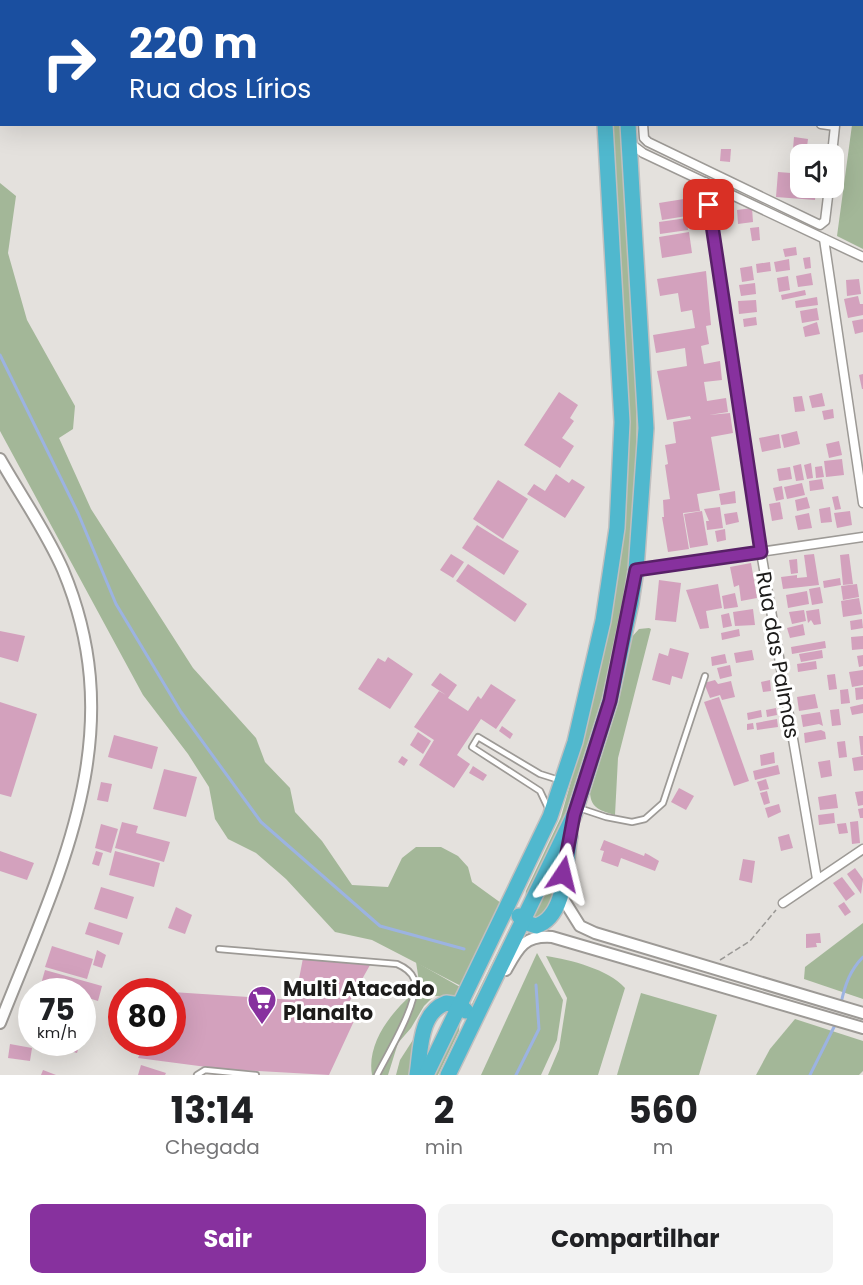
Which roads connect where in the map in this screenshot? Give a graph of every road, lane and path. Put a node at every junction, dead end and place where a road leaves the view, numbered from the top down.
1 (605, 126) edge
2 (628, 126) edge
3 (643, 126) edge
4 (835, 126) edge
5 (630, 143) junction
6 (833, 144) edge
7 (646, 154) junction
8 (631, 164) junction
9 (705, 182) junction
10 (828, 198) edge
11 (824, 239) junction
12 (863, 256) edge
13 (0, 459) edge
14 (863, 503) edge
15 (863, 537) edge
16 (761, 552) junction
17 (636, 570) junction
18 (705, 676) dead end
19 (561, 780) junction
20 (575, 811) junction
21 (550, 817) junction
22 (863, 849) edge
23 (817, 879) junction
24 (560, 894) junction
25 (783, 903) joint
26 (524, 922) junction
27 (625, 943) junction
28 (219, 949) dead end
29 (621, 956) junction
30 (702, 966) junction
31 (488, 996) junction
32 (460, 1005) junction
33 (863, 1013) edge
34 (0, 1023) edge
35 (863, 1028) edge
36 (458, 1054) junction
37 (197, 1075) edge
38 (256, 1075) edge
39 (377, 1075) edge
40 (417, 1075) edge
41 (426, 1075) edge
42 (448, 1075) edge

1 - 19 highway
2 - 5 highway
3 - 10 street
4 - 6 street
5 - 7 street
5 - 8 highway
7 - 8 street
7 - 9 street
8 - 17 highway
9 - 11 street
9 - 16 street, Rua das Palmas
11 - 12 street
11 - 14 street
13 - 34 street
15 - 16 street
16 - 17 street
16 - 23 street, Rua das Palmas
17 - 20 highway
18 - 20 lane
19 - 21 highway
19 - 21 lane
20 - 24 highway
20 - 26 highway
21 - 26 highway
21 - 32 highway
22 - 23 street
23 - 25 street
24 - 26 highway
24 - 27 street
25 - 30 path
26 - 31 highway
27 - 29 lane
27 - 30 street
28 - 39 lane
29 - 31 street
29 - 35 street
30 - 33 street
31 - 36 highway
32 - 36 highway
32 - 40 highway
32 - 41 highway
36 - 42 highway
37 - 38 lane

